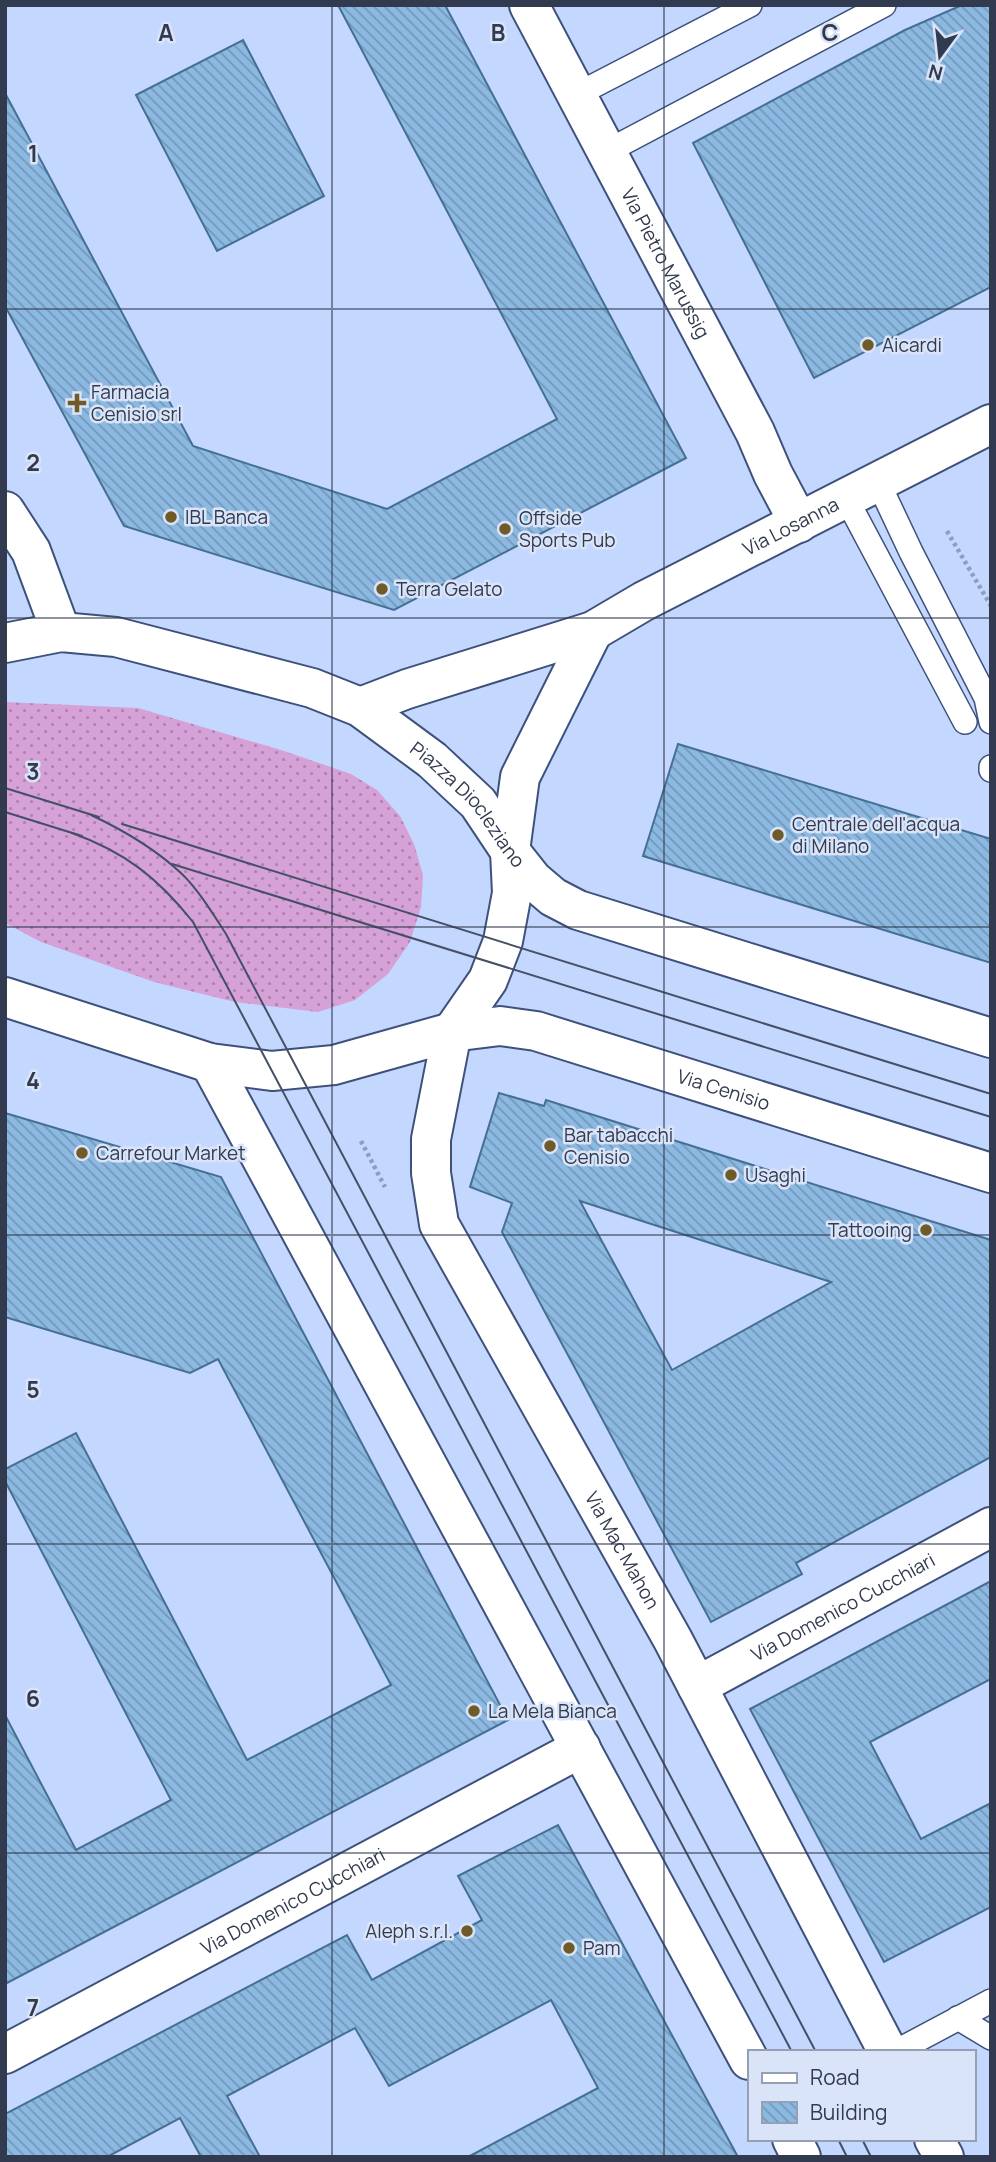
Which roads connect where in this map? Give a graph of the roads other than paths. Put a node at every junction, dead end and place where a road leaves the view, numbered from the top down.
1 (529, 5) edge
2 (750, 5) edge
3 (884, 5) edge
4 (576, 95) junction
5 (606, 152) junction
6 (991, 424) edge
7 (862, 490) junction
8 (5, 511) edge
9 (799, 523) junction
10 (593, 631) junction
11 (61, 632) junction
12 (5, 643) edge
13 (360, 708) junction
14 (965, 722) dead end
15 (991, 722) edge
16 (510, 851) junction
17 (5, 997) edge
18 (453, 1032) junction
19 (991, 1038) edge
20 (210, 1063) junction
21 (991, 1173) edge
22 (991, 1527) edge
23 (697, 1686) junction
24 (581, 1748) junction
25 (991, 2001) edge
26 (958, 2018) junction
27 (991, 2038) edge
28 (887, 2050) edge
29 (899, 2050) edge
30 (5, 2054) edge
31 (748, 2058) edge
32 (793, 2141) edge
33 (935, 2141) edge
34 (801, 2157) edge
35 (943, 2157) edge

1 - 4 main road, Via Pietro Marussig
2 - 4 lane
3 - 5 lane
4 - 5 main road, Via Pietro Marussig
5 - 9 main road, Via Pietro Marussig
6 - 7 main road, Via Losanna
7 - 9 main road, Via Losanna
7 - 14 lane
7 - 15 lane
8 - 11 main road
9 - 10 main road, Via Losanna
10 - 13 main road, Via Losanna
10 - 16 main road
11 - 12 main road, Piazza Diocleziano
11 - 13 main road, Piazza Diocleziano
13 - 16 main road, Piazza Diocleziano
16 - 18 main road, Piazza Diocleziano
16 - 19 main road
17 - 20 main road
18 - 20 main road
18 - 21 main road, Via Cenisio
18 - 23 main road, Via Mac Mahon
20 - 24 main road
22 - 23 main road, Via Domenico Cucchiari
23 - 28 main road, Via Mac Mahon
24 - 30 main road, Via Domenico Cucchiari
24 - 31 main road
25 - 26 lane
26 - 27 lane
26 - 29 lane
32 - 34 main road
33 - 35 main road

